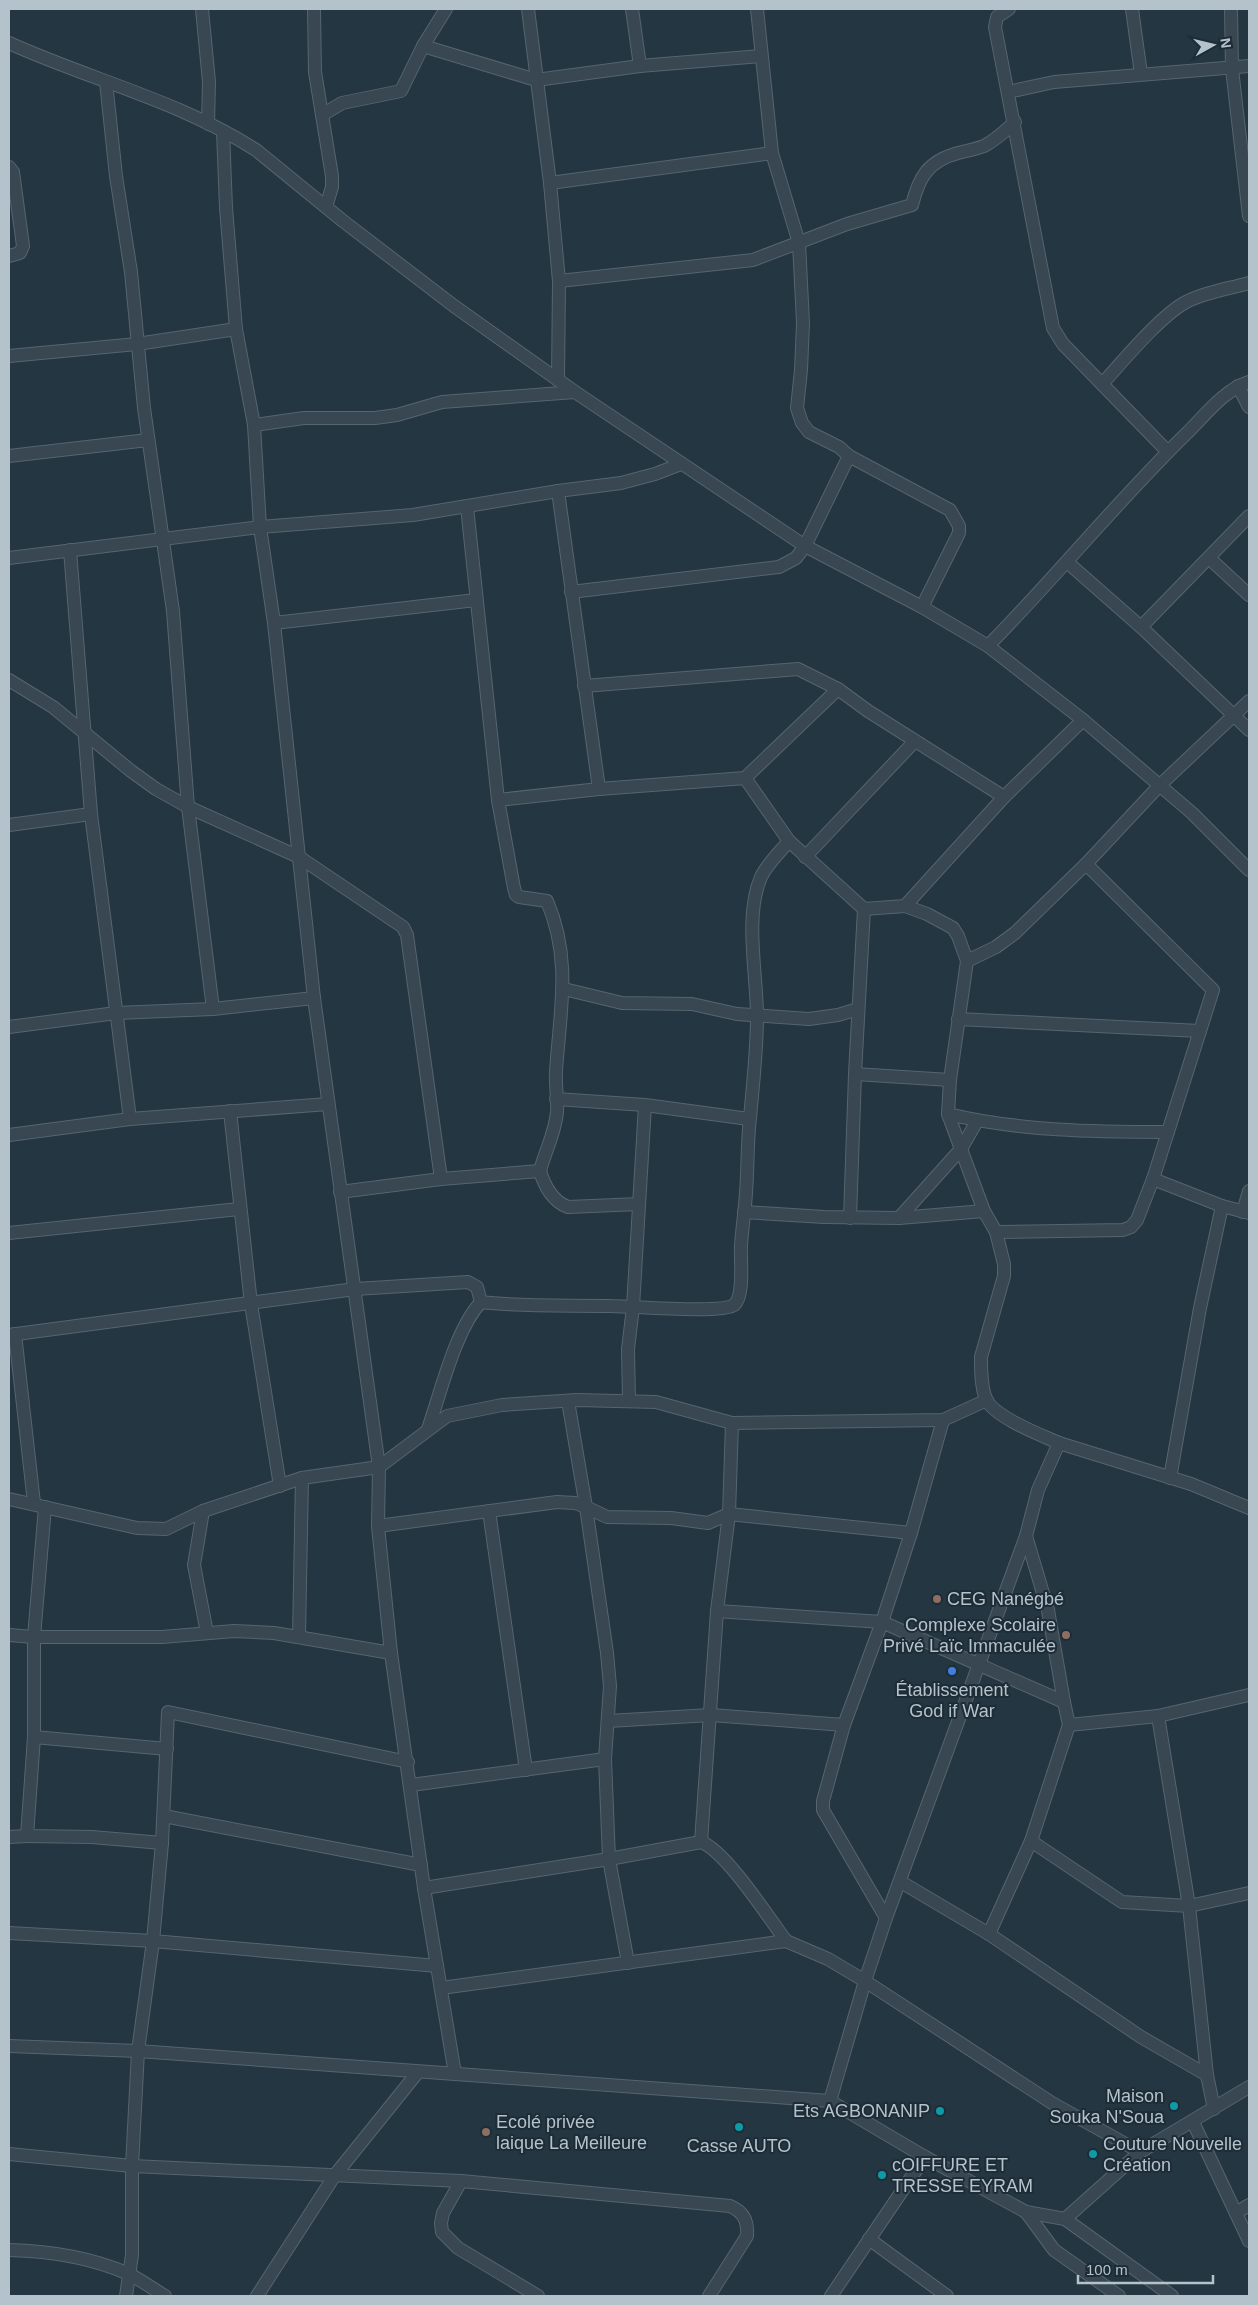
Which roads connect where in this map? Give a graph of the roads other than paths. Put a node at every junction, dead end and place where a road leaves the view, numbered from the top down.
1 (202, 9) edge
2 (314, 9) edge
3 (446, 9) edge
4 (528, 9) edge
5 (632, 9) edge
6 (757, 9) edge
7 (1009, 9) edge
8 (1132, 9) edge
9 (1232, 9) edge
10 (9, 43) edge
11 (423, 46) junction
12 (761, 56) junction
13 (640, 66) junction
14 (1249, 66) edge
15 (1232, 69) junction
16 (1141, 74) junction
17 (536, 80) junction
18 (106, 82) junction
19 (1008, 92) junction
20 (322, 115) junction
21 (1015, 122) junction
22 (208, 124) junction
23 (223, 131) junction
24 (772, 153) junction
25 (9, 167) edge
26 (550, 183) junction
27 (326, 207) junction
28 (1249, 210) edge
29 (799, 243) junction
30 (9, 256) edge
31 (558, 281) junction
32 (1249, 283) edge
33 (236, 328) junction
34 (136, 344) junction
35 (9, 356) edge
36 (558, 380) junction
37 (1102, 384) junction
38 (1244, 384) edge
39 (575, 392) junction
40 (1249, 407) edge
41 (254, 425) junction
42 (148, 440) junction
43 (1168, 452) junction
44 (9, 456) edge
45 (849, 456) junction
46 (680, 464) junction
47 (558, 491) junction
48 (467, 507) junction
49 (1249, 516) edge
50 (260, 527) junction
51 (162, 540) junction
52 (805, 546) junction
53 (70, 550) junction
54 (9, 558) edge
55 (1209, 558) junction
56 (1067, 562) junction
57 (571, 592) junction
58 (1249, 595) edge
59 (476, 600) junction
60 (922, 607) junction
61 (274, 623) junction
62 (1141, 627) junction
63 (988, 646) junction
64 (9, 680) edge
65 (584, 686) junction
66 (838, 689) junction
67 (1249, 701) edge
68 (1234, 716) junction
69 (1082, 720) junction
70 (1249, 730) edge
71 (86, 734) junction
72 (915, 741) junction
73 (745, 778) junction
74 (1159, 786) junction
75 (599, 789) junction
76 (1004, 797) junction
77 (498, 800) junction
78 (188, 807) junction
79 (91, 814) junction
80 (9, 825) edge
81 (788, 840) junction
82 (299, 857) junction
83 (805, 857) junction
84 (1086, 864) junction
85 (1249, 870) edge
86 (905, 906) junction
87 (864, 909) junction
88 (967, 961) junction
89 (564, 989) junction
90 (314, 998) junction
91 (858, 1009) junction
92 (213, 1010) junction
93 (116, 1013) junction
94 (757, 1016) junction
95 (958, 1019) junction
96 (9, 1027) edge
97 (1200, 1031) junction
98 (855, 1074) junction
99 (950, 1080) junction
100 (556, 1099) junction
101 (328, 1104) junction
102 (646, 1105) junction
103 (230, 1111) junction
104 (948, 1114) junction
105 (130, 1119) junction
106 (749, 1119) junction
107 (977, 1121) junction
108 (1168, 1132) junction
109 (9, 1135) edge
110 (961, 1149) junction
111 (540, 1171) junction
112 (441, 1179) junction
113 (1153, 1179) junction
114 (1249, 1191) edge
115 (340, 1192) junction
116 (639, 1204) junction
117 (1222, 1206) junction
118 (239, 1209) junction
119 (984, 1211) junction
120 (744, 1212) junction
121 (1246, 1212) edge
122 (850, 1218) junction
123 (899, 1218) junction
124 (996, 1232) junction
125 (9, 1233) edge
126 (355, 1289) junction
127 (481, 1302) junction
128 (251, 1304) junction
129 (633, 1307) junction
130 (12, 1334) edge
131 (987, 1400) junction
132 (568, 1401) junction
133 (629, 1401) junction
134 (943, 1420) junction
135 (732, 1423) junction
136 (428, 1429) junction
137 (1059, 1443) junction
138 (379, 1467) junction
139 (302, 1478) junction
140 (1170, 1478) junction
141 (280, 1486) junction
142 (9, 1498) edge
143 (40, 1505) junction
144 (586, 1507) junction
145 (1249, 1508) edge
146 (203, 1511) junction
147 (489, 1511) junction
148 (729, 1514) junction
149 (378, 1526) junction
150 (911, 1533) junction
151 (1026, 1536) junction
152 (717, 1611) junction
153 (882, 1622) junction
154 (207, 1633) junction
155 (9, 1635) edge
156 (298, 1636) junction
157 (34, 1637) junction
158 (391, 1654) junction
159 (979, 1664) junction
160 (1249, 1695) edge
161 (1064, 1702) junction
162 (711, 1715) junction
163 (1158, 1716) junction
164 (608, 1721) junction
165 (844, 1725) junction
166 (1069, 1725) junction
167 (34, 1737) junction
168 (168, 1749) junction
169 (606, 1759) junction
170 (408, 1762) junction
171 (526, 1770) junction
172 (411, 1785) junction
173 (164, 1816) junction
174 (27, 1836) junction
175 (9, 1837) edge
176 (1031, 1840) junction
177 (701, 1842) junction
178 (162, 1843) junction
179 (608, 1859) junction
180 (421, 1865) junction
181 (900, 1882) junction
182 (424, 1888) junction
183 (1249, 1893) edge
184 (1189, 1906) junction
185 (886, 1918) junction
186 (9, 1933) edge
187 (989, 1934) junction
188 (786, 1940) junction
189 (153, 1941) junction
190 (628, 1963) junction
191 (437, 1966) junction
192 (865, 1981) junction
193 (441, 1988) junction
194 (9, 2046) edge
195 (138, 2051) junction
196 (418, 2072) junction
197 (455, 2074) junction
198 (1207, 2075) junction
199 (1249, 2087) edge
200 (830, 2102) junction
201 (1214, 2109) junction
202 (1193, 2122) junction
203 (1140, 2152) junction
204 (9, 2154) edge
205 (925, 2157) junction
206 (132, 2166) junction
207 (335, 2175) junction
208 (461, 2181) junction
209 (1249, 2204) edge
210 (1026, 2212) junction
211 (1236, 2213) junction
212 (1065, 2219) junction
213 (868, 2239) junction
214 (1249, 2242) edge
215 (9, 2250) edge
216 (130, 2275) junction
217 (126, 2296) edge
218 (165, 2296) edge
219 (257, 2296) edge
220 (538, 2296) edge
221 (709, 2296) edge
222 (831, 2296) edge
223 (947, 2296) edge
224 (1119, 2296) edge
225 (1172, 2296) edge

1 - 22 street
2 - 20 street
3 - 11 street
4 - 17 street
5 - 13 street
6 - 12 street
7 - 19 street
8 - 16 street
9 - 15 street
10 - 18 street
11 - 17 street
11 - 20 street
12 - 13 street
12 - 24 street
13 - 17 street
14 - 15 street
15 - 16 street
15 - 28 street
16 - 19 street
17 - 26 street
18 - 22 street
18 - 34 street
19 - 21 street
20 - 27 street
21 - 29 street
21 - 37 street
22 - 23 street
23 - 27 street
23 - 33 street
24 - 26 street
24 - 29 street
25 - 30 street
26 - 31 street
27 - 36 street
29 - 31 street
29 - 45 street
31 - 36 street
32 - 37 street
33 - 34 street
33 - 41 street
34 - 35 street
34 - 42 street
36 - 39 street
37 - 43 street
38 - 40 street
38 - 43 street
39 - 41 street
39 - 46 street
41 - 50 street
42 - 44 street
42 - 51 street
43 - 56 street
45 - 52 street
45 - 60 street
46 - 47 street
46 - 52 street
47 - 48 street
47 - 57 street
48 - 50 street
48 - 59 street
49 - 55 street
50 - 51 street
50 - 61 street
51 - 53 street
51 - 78 street
52 - 57 street
52 - 60 street
53 - 54 street
53 - 71 street
55 - 58 street
55 - 62 street
56 - 62 street
56 - 63 street
57 - 65 street
59 - 61 street
59 - 77 street
60 - 63 street
61 - 82 street
62 - 68 street
63 - 69 street
64 - 71 street
65 - 66 street
65 - 75 street
66 - 72 street
66 - 73 street
67 - 68 street
68 - 70 street
68 - 74 street
69 - 74 street
69 - 76 street
71 - 78 street
71 - 79 street
72 - 76 street
72 - 83 street
73 - 75 street
73 - 81 street
74 - 84 street
74 - 85 street
75 - 77 street
76 - 86 street
77 - 89 street
78 - 82 street
78 - 92 street
79 - 80 street
79 - 93 street
81 - 83 street
81 - 94 street
82 - 90 street
82 - 112 street
83 - 87 street
84 - 88 street
84 - 97 street
86 - 87 street
86 - 88 street
87 - 91 street
88 - 95 street
89 - 94 street
89 - 100 street
90 - 92 street
90 - 101 street
91 - 94 street
91 - 98 street
92 - 93 street
93 - 96 street
93 - 105 street
94 - 106 street
95 - 97 street
95 - 99 street
97 - 108 street
98 - 99 street
98 - 122 street
99 - 104 street
100 - 102 street
100 - 111 street
101 - 103 street
101 - 115 street
102 - 106 street
102 - 116 street
103 - 105 street
103 - 118 street
104 - 107 street
104 - 110 street
105 - 109 street
106 - 120 street
107 - 108 street
107 - 110 street
108 - 113 street
110 - 119 street
110 - 123 street
111 - 112 street
111 - 116 street
112 - 115 street
113 - 117 street
113 - 124 street
114 - 121 street
115 - 126 street
116 - 129 street
117 - 121 street
117 - 140 street
118 - 125 street
118 - 128 street
119 - 123 street
119 - 124 street
120 - 122 street
120 - 129 street
122 - 123 street
124 - 131 street
126 - 127 street
126 - 128 street
126 - 138 street
127 - 129 street
127 - 136 street
128 - 130 street
128 - 141 street
129 - 133 street
130 - 143 street
131 - 134 street
131 - 137 street
132 - 133 street
132 - 136 street
132 - 144 street
133 - 135 street
134 - 135 street
134 - 150 street
135 - 148 street
136 - 138 street
137 - 140 street
137 - 151 street
138 - 139 street
138 - 149 street
139 - 141 street
139 - 156 street
140 - 145 street
141 - 146 street
142 - 143 street
143 - 146 street
143 - 157 street
144 - 147 street
144 - 148 street
144 - 164 street
146 - 154 street
147 - 149 street
147 - 171 street
148 - 150 street
148 - 152 street
149 - 158 street
150 - 153 street
151 - 159 street
151 - 161 street
152 - 153 street
152 - 162 street
153 - 159 street
153 - 165 street
154 - 156 street
154 - 157 street
155 - 157 street
156 - 158 street
157 - 167 street
158 - 170 street
159 - 161 street
159 - 181 street
160 - 163 street
161 - 166 street
162 - 164 street
162 - 165 street
162 - 177 street
163 - 166 street
163 - 184 street
164 - 169 street
165 - 185 street
166 - 176 street
167 - 168 street
167 - 174 street
168 - 170 street
168 - 173 street
169 - 171 street
169 - 179 street
170 - 172 street
171 - 172 street
172 - 180 street
173 - 178 street
173 - 180 street
174 - 175 street
174 - 178 street
176 - 184 street
176 - 187 street
177 - 179 street
177 - 188 street
178 - 189 street
179 - 182 street
179 - 190 street
180 - 182 street
181 - 185 street
181 - 187 street
182 - 191 street
183 - 184 street
184 - 198 street
185 - 192 street
186 - 189 street
187 - 198 street
188 - 190 street
188 - 192 street
189 - 191 street
189 - 195 street
190 - 193 street
191 - 193 street
192 - 200 street
192 - 203 street
193 - 197 street
194 - 195 street
195 - 196 street
195 - 206 street
196 - 197 street
196 - 207 street
197 - 200 street
198 - 201 street
199 - 201 street
200 - 205 street
201 - 202 street
202 - 203 street
202 - 211 street
203 - 212 street
204 - 206 street
205 - 210 street
205 - 213 street
206 - 207 street
206 - 216 street
207 - 208 street
207 - 219 street
208 - 220 street
208 - 221 street
209 - 211 street
210 - 212 street
210 - 224 street
211 - 214 street
212 - 225 street
213 - 222 street
213 - 223 street
215 - 216 street
216 - 217 street
216 - 218 street

